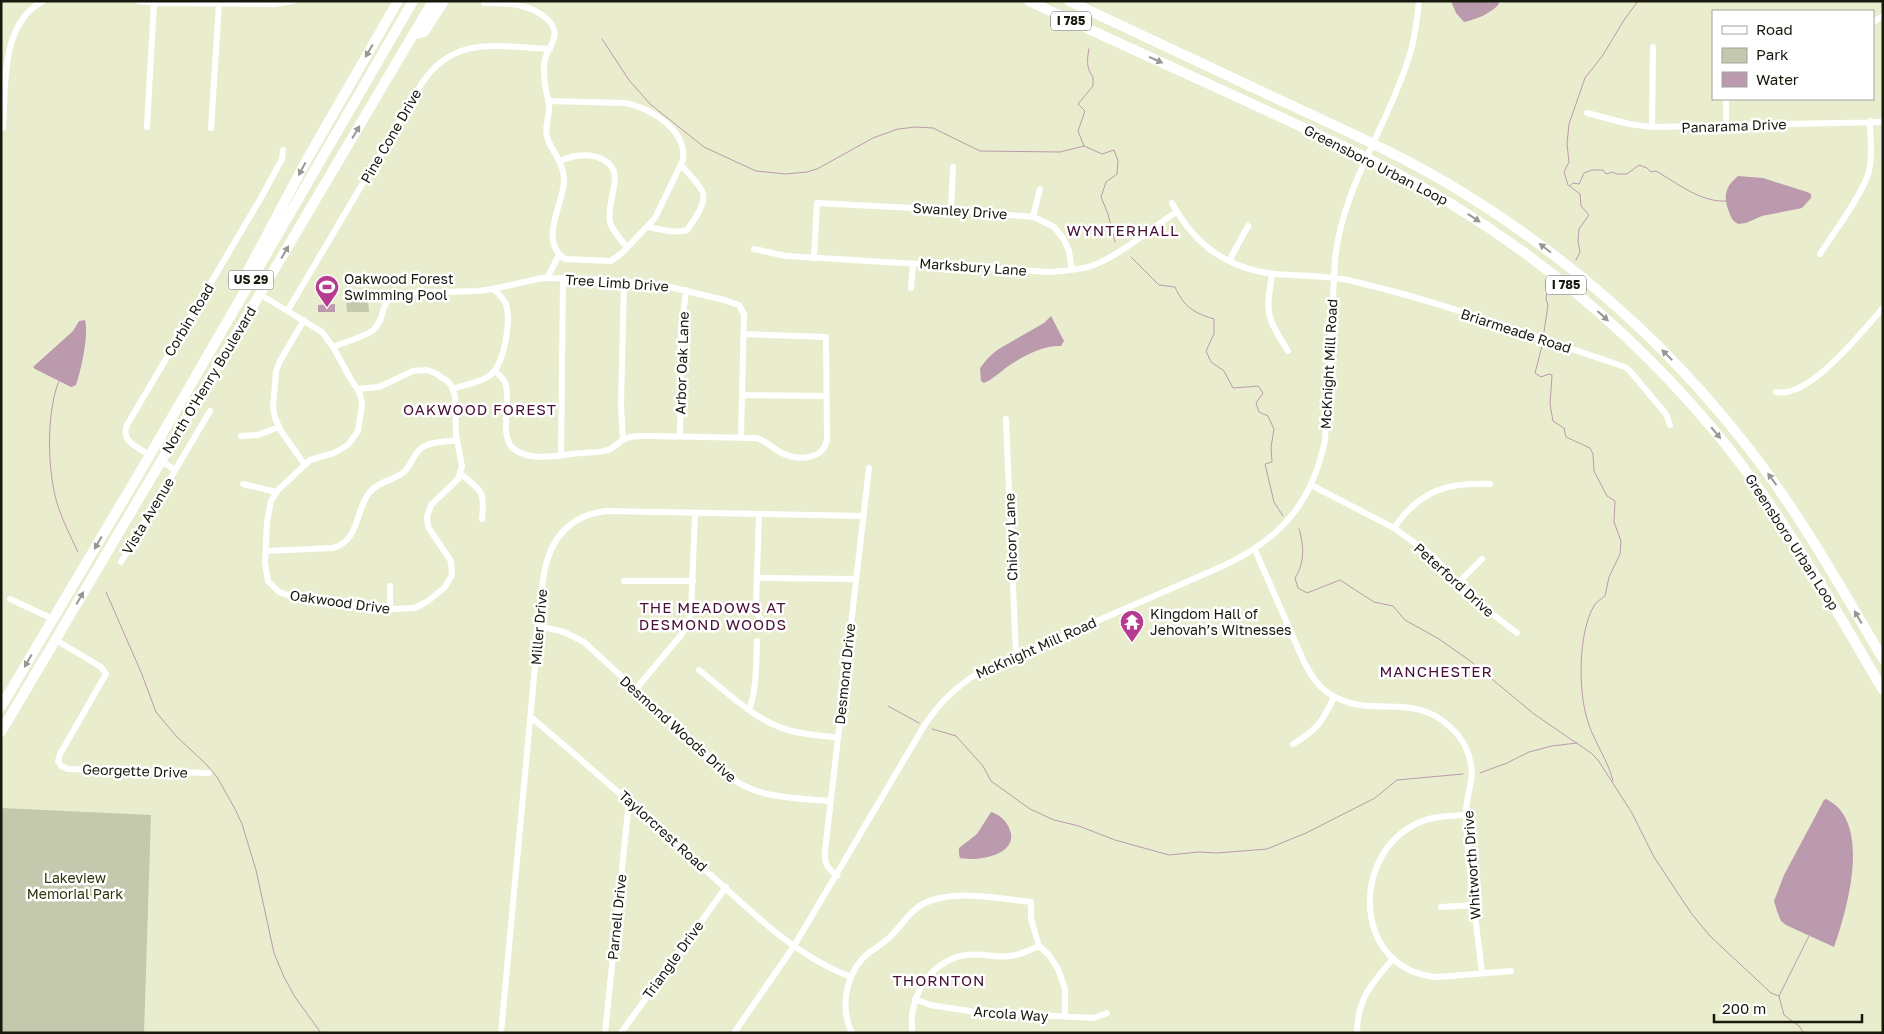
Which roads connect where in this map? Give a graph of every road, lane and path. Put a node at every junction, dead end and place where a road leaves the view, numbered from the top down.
1 (43, 1) edge
2 (138, 1) edge
3 (293, 1) edge
4 (413, 1) edge
5 (433, 1) edge
6 (444, 1) edge
7 (1029, 1) edge
8 (1069, 1) edge
9 (1079, 1) edge
10 (1419, 1) edge
11 (154, 3) junction
12 (484, 3) dead end
13 (219, 4) junction
14 (396, 4) edge
15 (1136, 33) junction
16 (414, 34) junction
17 (1653, 47) dead end
18 (550, 49) junction
19 (1726, 100) edge
20 (548, 101) junction
21 (1586, 113) dead end
22 (1870, 121) junction
23 (1883, 122) edge
24 (1726, 126) junction
25 (147, 127) dead end
26 (1652, 127) junction
27 (3, 128) dead end
28 (211, 128) dead end
29 (283, 150) dead end
30 (559, 161) junction
31 (681, 165) junction
32 (953, 167) dead end
33 (1040, 189) dead end
34 (1172, 203) dead end
35 (951, 210) junction
36 (1176, 212) junction
37 (1033, 216) junction
38 (1248, 226) dead end
39 (647, 227) junction
40 (627, 248) junction
41 (754, 249) dead end
42 (1820, 254) dead end
43 (559, 256) junction
44 (814, 258) junction
45 (1229, 261) junction
46 (913, 264) junction
47 (1072, 270) junction
48 (1272, 275) junction
49 (547, 278) junction
50 (563, 278) junction
51 (1334, 278) junction
52 (624, 281) junction
53 (911, 288) dead end
54 (493, 289) junction
55 (686, 290) junction
56 (261, 295) junction
57 (1883, 308) edge
58 (288, 310) junction
59 (304, 320) junction
60 (744, 334) junction
61 (333, 347) junction
62 (1288, 352) dead end
63 (200, 367) junction
64 (495, 371) junction
65 (357, 389) junction
66 (452, 389) junction
67 (1776, 392) dead end
68 (743, 395) junction
69 (826, 396) junction
70 (210, 411) dead end
71 (1006, 419) dead end
72 (1670, 425) dead end
73 (279, 427) junction
74 (241, 436) dead end
75 (680, 436) junction
76 (741, 437) junction
77 (457, 440) junction
78 (623, 440) junction
79 (562, 455) junction
80 (150, 456) junction
81 (160, 460) junction
82 (305, 465) junction
83 (869, 468) dead end
84 (175, 470) junction
85 (460, 473) junction
86 (243, 484) dead end
87 (1311, 484) junction
88 (1490, 484) dead end
89 (276, 492) junction
90 (695, 513) junction
91 (759, 514) junction
92 (863, 516) junction
93 (482, 519) dead end
94 (1394, 528) junction
95 (116, 535) junction
96 (1255, 550) junction
97 (266, 551) junction
98 (1482, 559) dead end
99 (121, 562) dead end
100 (81, 572) junction
101 (757, 578) junction
102 (855, 579) junction
103 (624, 581) dead end
104 (693, 581) junction
105 (1457, 584) junction
106 (390, 586) dead end
107 (10, 599) dead end
108 (390, 610) junction
109 (53, 619) junction
110 (761, 619) dead end
111 (539, 626) junction
112 (1517, 633) dead end
113 (56, 640) junction
114 (757, 641) dead end
115 (1016, 656) junction
116 (1883, 659) edge
117 (699, 670) dead end
118 (635, 690) junction
119 (1883, 690) edge
120 (1334, 697) junction
121 (1, 707) edge
122 (749, 710) junction
123 (531, 717) junction
124 (1, 732) edge
125 (838, 738) junction
126 (1293, 744) dead end
127 (209, 773) dead end
128 (629, 801) junction
129 (830, 801) junction
130 (1466, 815) junction
131 (837, 876) junction
132 (726, 888) junction
133 (1474, 905) junction
134 (1441, 907) dead end
135 (794, 946) junction
136 (1040, 946) junction
137 (1393, 959) junction
138 (1511, 971) dead end
139 (1482, 973) junction
140 (851, 977) junction
141 (916, 999) junction
142 (1107, 1013) dead end
143 (1065, 1018) junction
144 (1357, 1031) dead end
145 (501, 1033) edge
146 (605, 1033) edge
147 (621, 1033) edge
148 (734, 1033) edge
149 (852, 1033) edge
150 (912, 1033) edge

1 - 27 street
2 - 11 street
3 - 13 street
4 - 63 highway, North O'Henry Boulevard / US 29
5 - 16 highway, North O'Henry Boulevard / US 29
6 - 16 highway
7 -> 119 highway, Greensboro Urban Loop / I 785
8 - 15 highway, Greensboro Urban Loop
9 - 15 highway
10 - 51 street, McKnight Mill Road
11 - 13 street
11 - 25 street
12 - 18 street
13 - 28 street
14 -> 63 highway
116 -> 15 highway, Greensboro Urban Loop / I 785
56 -> 16 highway, North O'Henry Boulevard / US 29
17 - 26 street
18 - 20 street
18 - 58 street, Pine Cone Drive
19 - 24 street
20 - 30 street
20 - 31 street
21 - 26 street, Panarama Drive
22 - 23 street, Panarama Drive
22 - 24 street, Panarama Drive
22 - 42 street
24 - 26 street, Panarama Drive
29 - 80 street, Corbin Road
30 - 40 street
30 - 43 street
31 - 39 street
31 - 39 street
32 - 35 street
33 - 37 street
34 - 36 street, Briarmeade Road
35 - 37 street, Swanley Drive
35 - 44 street, Swanley Drive
36 - 45 street, Briarmeade Road
36 - 47 street, Marksbury Lane
37 - 47 street, Swanley Drive
38 - 45 street
39 - 40 street
40 - 43 street
41 - 44 street, Marksbury Lane
43 - 49 street
44 - 46 street, Marksbury Lane
45 - 48 street, Briarmeade Road
46 - 47 street, Marksbury Lane
46 - 53 street
48 - 51 street, Briarmeade Road
48 - 62 street
49 - 50 street, Tree Limb Drive
49 - 54 street, Tree Limb Drive
50 - 52 street, Tree Limb Drive
50 - 79 street
51 - 72 street, Briarmeade Road
51 - 87 street, McKnight Mill Road
52 - 55 street, Tree Limb Drive
52 - 78 street
54 - 61 street, Tree Limb Drive
54 - 64 street
55 - 60 street, Tree Limb Drive
55 - 75 street, Arbor Oak Lane
56 - 58 street, Oakwood Drive
56 - 81 highway, North O'Henry Boulevard / US 29
57 - 67 street
58 - 59 street, Oakwood Drive
59 - 61 street, Oakwood Drive
59 - 73 street
60 - 68 street, Tree Limb Drive
60 - 69 street
61 - 65 street, Oakwood Drive
63 - 80 highway, North O'Henry Boulevard / US 29
64 - 66 street
64 - 79 street
65 - 66 street
65 - 82 street, Oakwood Drive
66 - 77 street
68 - 69 street
68 - 76 street, Tree Limb Drive
69 - 76 street
70 - 84 street, Vista Avenue
71 - 115 street, Chicory Lane
73 - 74 street
73 - 82 street
75 - 76 street
75 - 78 street
77 - 85 street
77 - 97 street
78 - 79 street
80 - 95 highway
80 -> 100 highway, North O'Henry Boulevard / US 29
81 - 84 street, Vista Avenue
81 - 95 highway, North O'Henry Boulevard / US 29
82 - 89 street, Oakwood Drive
83 - 92 street, Desmond Drive
84 - 99 street, Vista Avenue
85 - 93 street
85 - 108 street, Oakwood Drive
86 - 89 street
87 - 94 street, Peterford Drive
87 - 96 street, McKnight Mill Road
88 - 94 street
89 - 97 street, Oakwood Drive
90 - 91 street, Miller Drive
90 - 104 street
90 - 111 street, Miller Drive
91 - 92 street, Miller Drive
91 - 101 street
92 - 102 street, Desmond Drive
94 - 105 street, Peterford Drive
113 -> 95 highway, North O'Henry Boulevard / US 29
96 - 115 street, McKnight Mill Road
96 - 120 street, Whitworth Drive
97 - 108 street, Oakwood Drive
98 - 105 street
100 - 109 highway, North O'Henry Boulevard / US 29
100 - 113 highway
101 - 102 street
101 - 110 street
102 - 125 street, Desmond Drive
103 - 104 street
104 - 118 street
105 - 112 street, Peterford Drive
106 - 108 street
107 - 109 street
109 -> 121 highway, North O'Henry Boulevard / US 29
111 - 118 street, Desmond Woods Drive
111 - 123 street, Miller Drive
113 - 124 highway, North O'Henry Boulevard / US 29
113 - 127 street, Georgette Drive
114 - 122 street
115 - 131 street, McKnight Mill Road
117 - 122 street
118 - 129 street, Desmond Woods Drive
120 - 126 street
120 - 130 street, Whitworth Drive
122 - 125 street
123 - 128 street, Taylorcrest Road
123 - 145 street, Miller Drive
125 - 129 street, Desmond Drive
128 - 132 street, Taylorcrest Road
128 - 146 street, Parnell Drive
129 - 131 street, Desmond Drive
130 - 133 street, Whitworth Drive
130 - 137 street
131 - 135 street, McKnight Mill Road
132 - 135 street, Taylorcrest Road
132 - 147 street, Triangle Drive
133 - 134 street
133 - 139 street, Whitworth Drive
135 - 140 street, Taylorcrest Road
135 - 148 street, McKnight Mill Road
136 - 140 street
136 - 141 street
136 - 143 street
137 - 139 street
137 - 144 street
138 - 139 street
140 - 149 street
141 - 143 street, Arcola Way
141 - 150 street
142 - 143 street, Arcola Way

